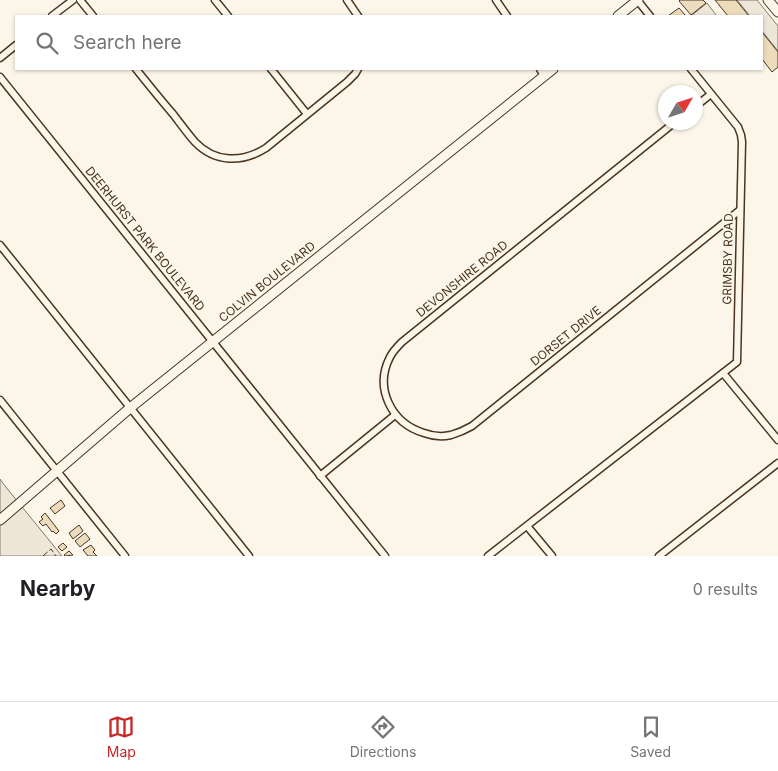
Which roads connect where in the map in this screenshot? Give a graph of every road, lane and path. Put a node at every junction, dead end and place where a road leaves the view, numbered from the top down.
1 (73, 0) edge
2 (80, 0) edge
3 (215, 0) edge
4 (347, 0) edge
5 (496, 0) edge
6 (638, 0) edge
7 (768, 0) edge
8 (778, 12) edge
9 (53, 15) edge
10 (92, 15) edge
11 (227, 15) edge
12 (357, 15) edge
13 (506, 15) edge
14 (619, 15) edge
15 (649, 15) edge
16 (15, 46) edge
17 (0, 58) edge
18 (137, 70) edge
19 (272, 70) edge
20 (357, 70) edge
21 (692, 70) edge
22 (542, 72) edge
23 (0, 77) edge
24 (711, 94) junction
25 (703, 100) edge
26 (307, 114) junction
27 (665, 130) edge
28 (740, 210) junction
29 (0, 245) edge
30 (213, 342) junction
31 (723, 373) junction
32 (0, 400) edge
33 (130, 408) junction
34 (395, 415) junction
35 (778, 440) edge
36 (778, 462) edge
37 (56, 470) junction
38 (320, 476) junction
39 (0, 520) edge
40 (527, 526) junction
41 (125, 556) edge
42 (249, 556) edge
43 (385, 556) edge
44 (488, 556) edge
45 (552, 556) edge
46 (659, 556) edge

1 - 9 street
2 - 10 street
3 - 11 street
4 - 12 street
5 - 13 street
6 - 14 street
6 - 15 street
7 - 8 street
16 - 17 street
18 - 26 street
19 - 26 street
20 - 26 street
21 - 24 street, GRIMSBY ROAD
22 - 30 street, COLVIN BOULEVARD
23 - 30 street, DEERHURST PARK BOULEVARD
24 - 25 street
24 - 28 street, GRIMSBY ROAD
27 - 34 street, DEVONSHIRE ROAD
28 - 31 street, GRIMSBY ROAD
28 - 34 street, DORSET DRIVE
29 - 33 street
30 - 33 street, COLVIN BOULEVARD
30 - 38 street, DEERHURST PARK BOULEVARD
31 - 35 street
31 - 40 street
32 - 37 street
33 - 37 street, COLVIN BOULEVARD
33 - 42 street
34 - 38 street
36 - 46 street
37 - 39 street, COLVIN BOULEVARD
37 - 41 street
38 - 43 street, DEERHURST PARK BOULEVARD
40 - 44 street
40 - 45 street

